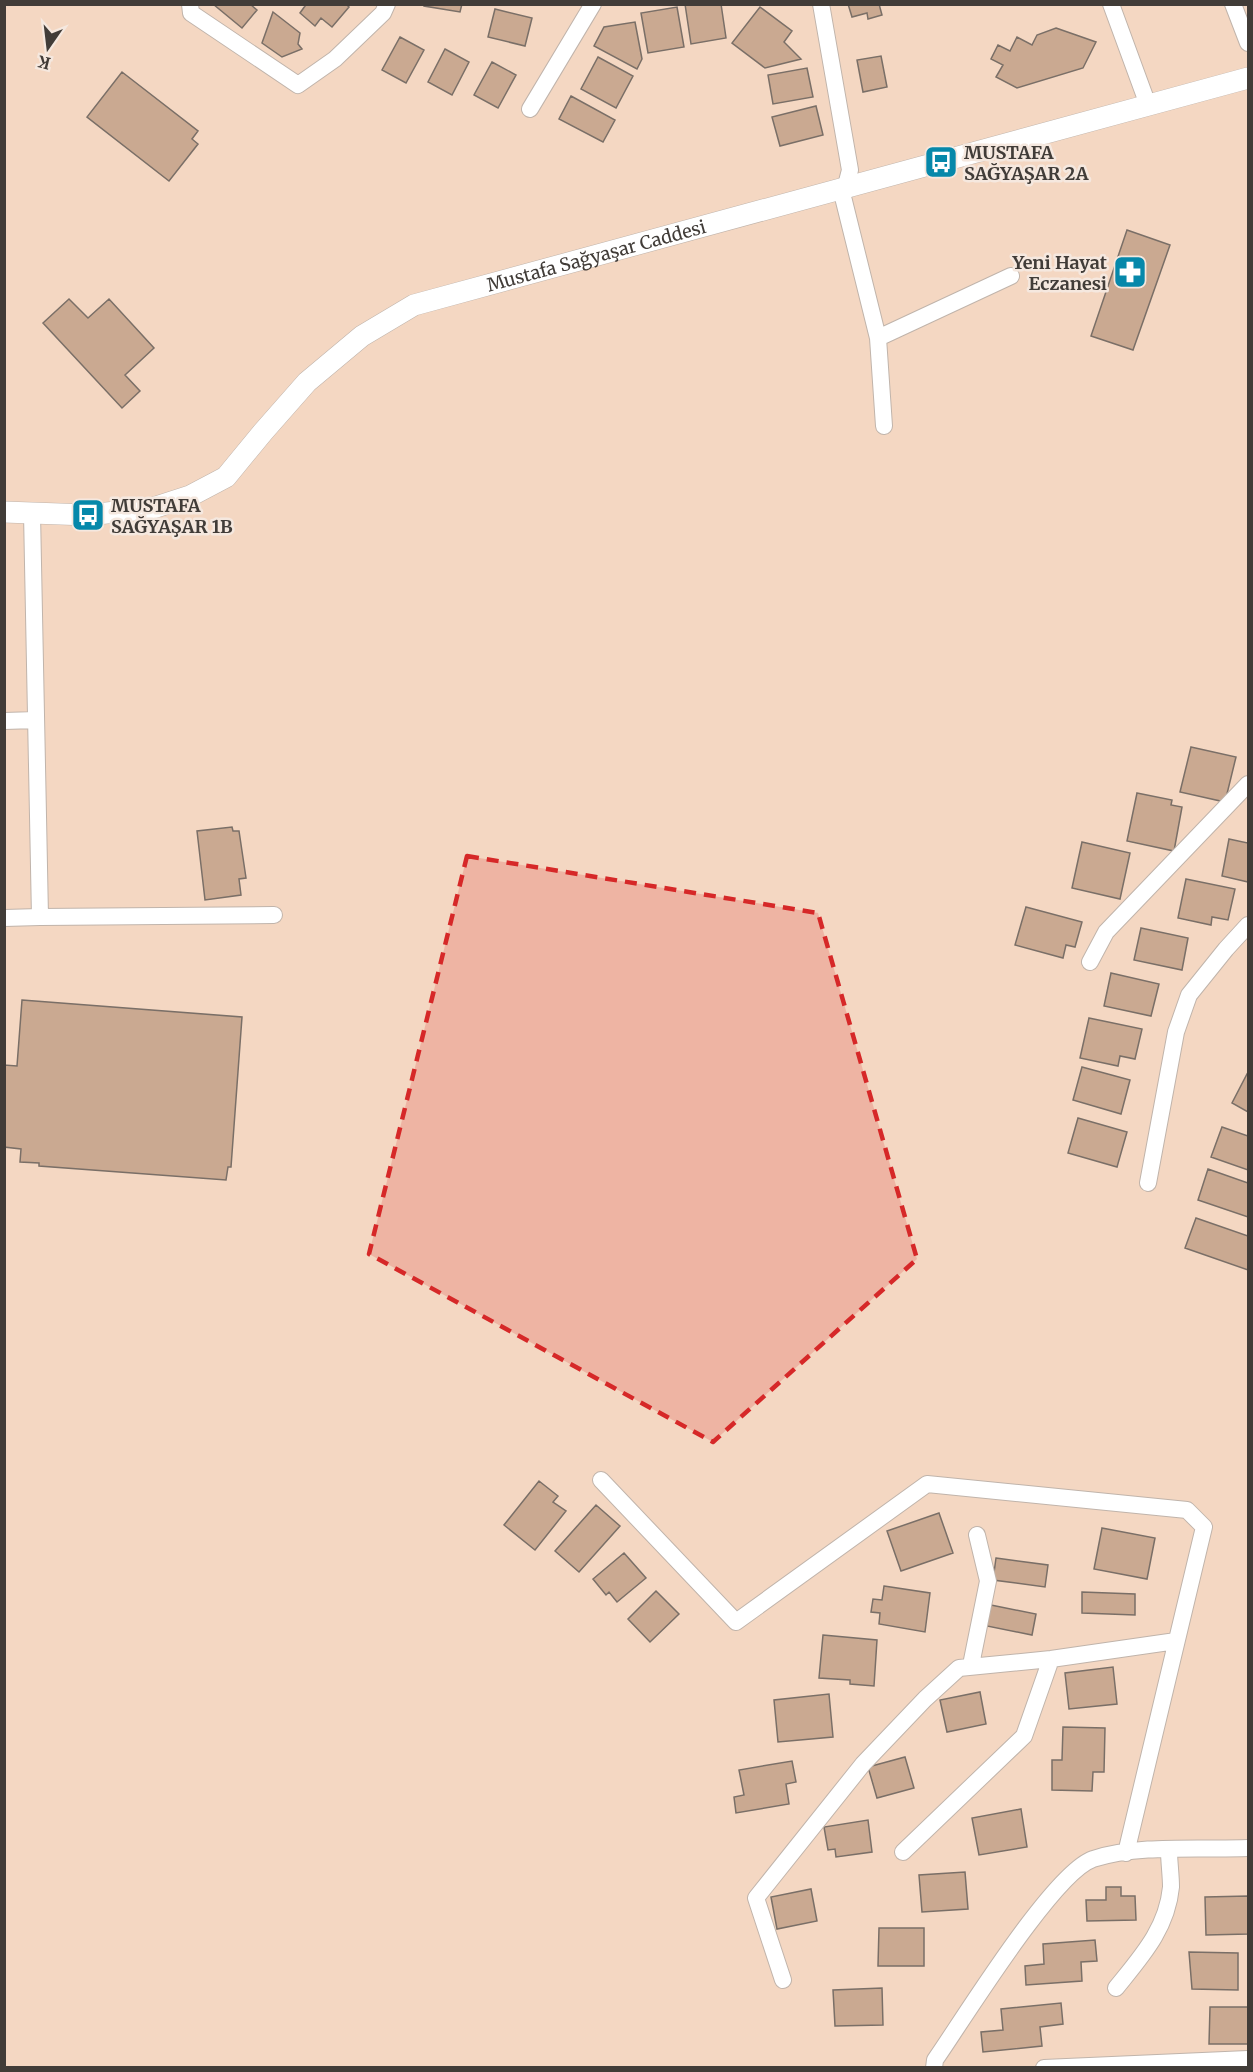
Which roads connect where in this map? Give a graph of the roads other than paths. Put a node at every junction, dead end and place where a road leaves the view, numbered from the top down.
1 (190, 4) edge
2 (387, 4) edge
3 (593, 4) edge
4 (820, 4) edge
5 (1111, 4) edge
6 (1233, 4) edge
7 (1248, 43) edge
8 (1248, 78) edge
9 (1148, 105) junction
10 (530, 110) dead end
11 (846, 187) junction
12 (1011, 276) dead end
13 (878, 338) junction
14 (884, 426) dead end
15 (4, 512) edge
16 (32, 513) junction
17 (36, 720) junction
18 (4, 721) edge
19 (1248, 784) edge
20 (274, 915) dead end
21 (40, 917) junction
22 (4, 918) edge
23 (1248, 925) edge
24 (1090, 962) dead end
25 (1148, 1183) dead end
26 (601, 1480) dead end
27 (977, 1535) dead end
28 (1176, 1641) junction
29 (1051, 1659) junction
30 (971, 1665) junction
31 (1248, 1848) edge
32 (1169, 1850) junction
33 (903, 1852) dead end
34 (1126, 1853) junction
35 (783, 1980) dead end
36 (1116, 1988) dead end
37 (1248, 2059) edge
38 (1176, 2065) edge
39 (934, 2067) edge
40 (1044, 2067) edge

1 - 2 street
3 - 10 street
4 - 11 street
5 - 9 street
6 - 7 street
8 - 9 street, Mustafa Sağyaşar Caddesi
9 - 11 street, Mustafa Sağyaşar Caddesi
11 - 13 street
11 - 16 street, Mustafa Sağyaşar Caddesi
12 - 13 street
13 - 14 street
15 - 16 street, Mustafa Sağyaşar Caddesi
16 - 17 street
17 - 18 street
17 - 21 street
19 - 24 street
20 - 21 street
21 - 22 street
23 - 25 street
26 - 28 street
27 - 30 street
28 - 29 street
28 - 34 street
29 - 30 street
29 - 33 street
30 - 35 street
31 - 32 street
32 - 34 street
32 - 36 street
34 - 39 street
37 - 38 street
38 - 40 street

